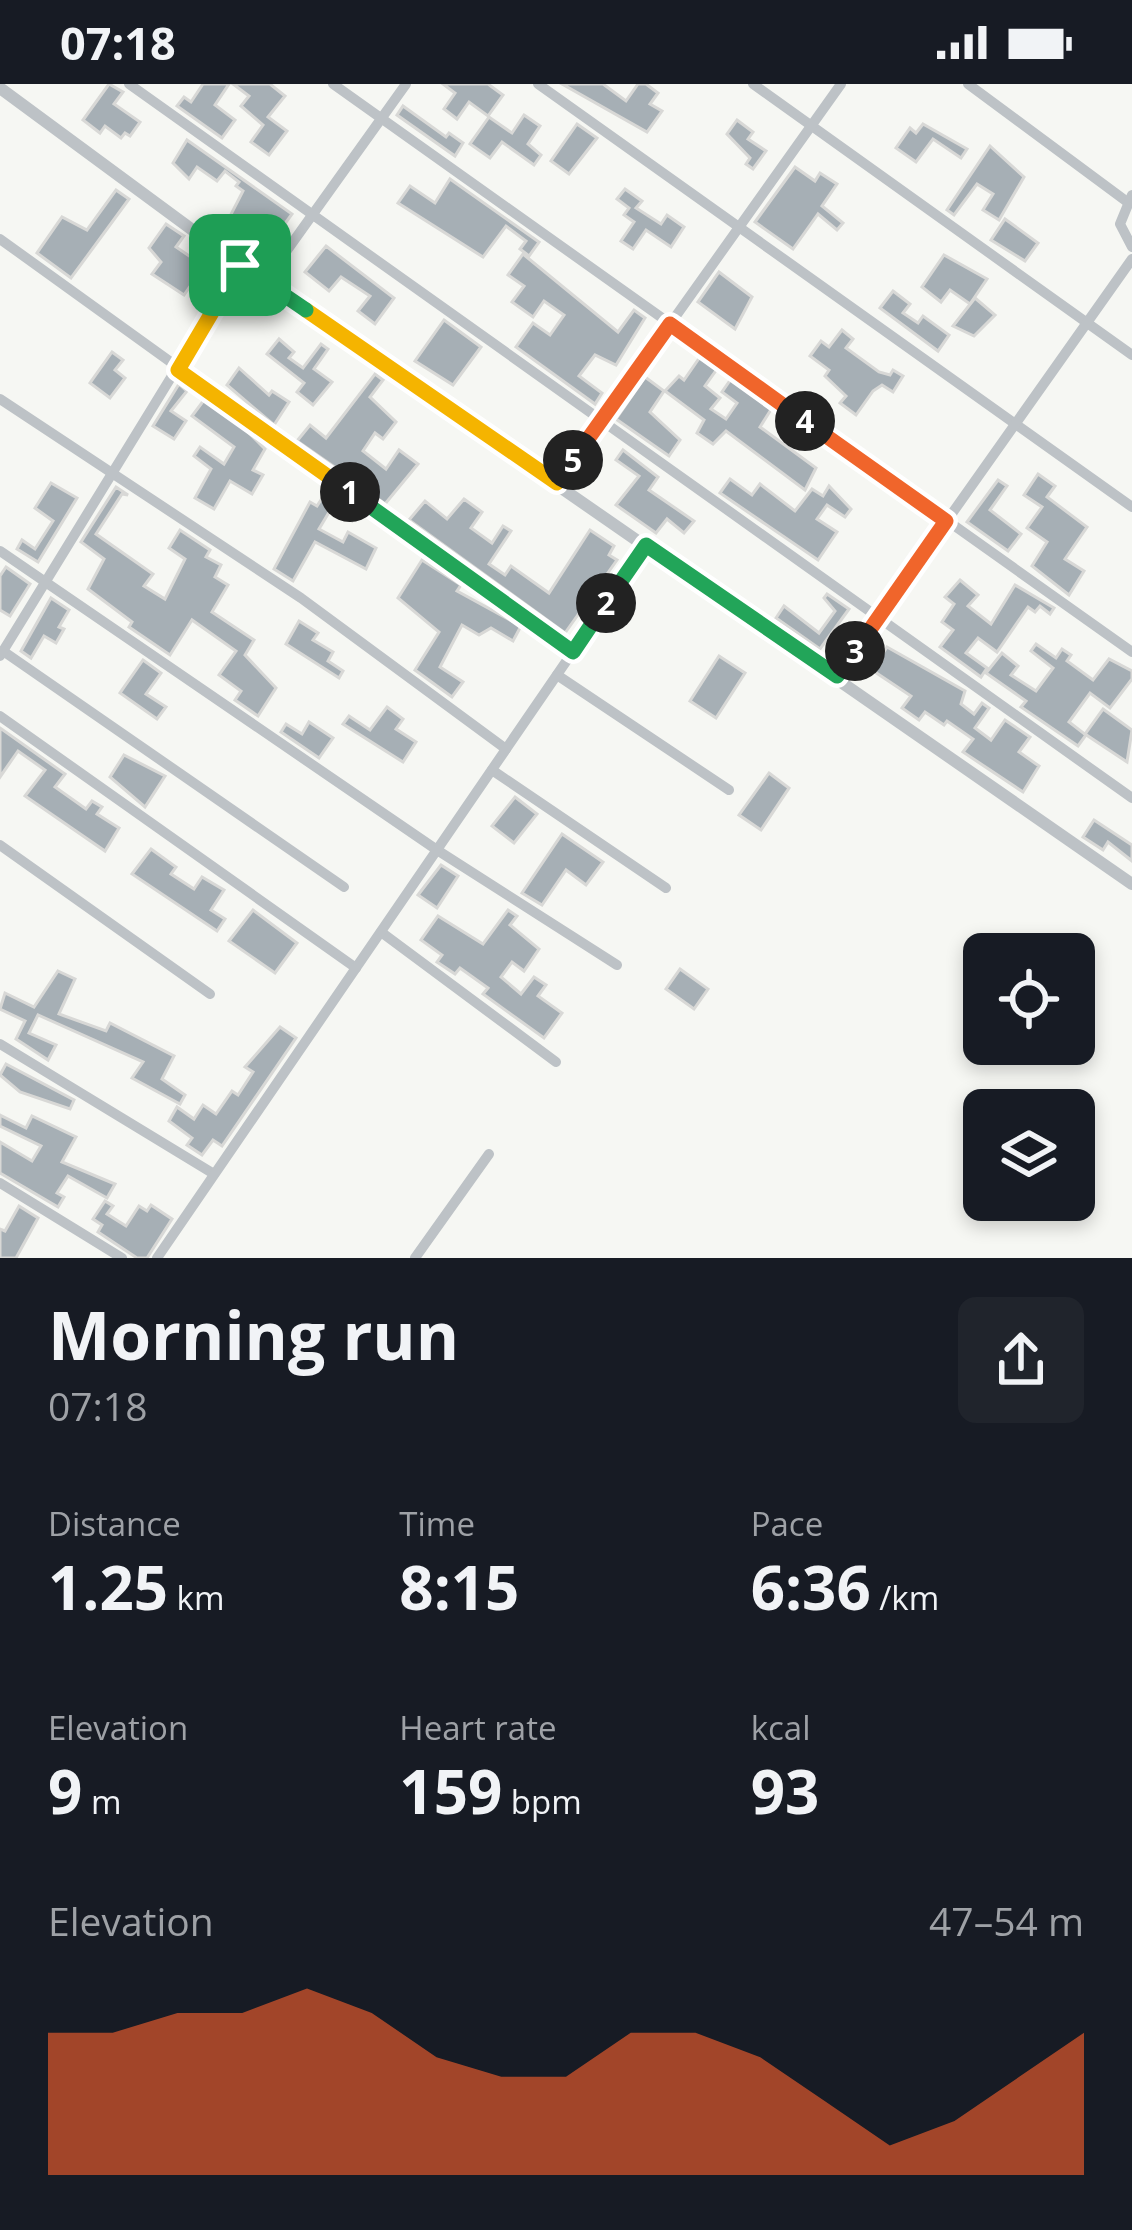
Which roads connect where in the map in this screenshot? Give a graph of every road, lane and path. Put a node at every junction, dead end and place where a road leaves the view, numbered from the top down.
1 (128, 84) edge
2 (333, 84) edge
3 (406, 84) edge
4 (538, 84) edge
5 (753, 84) edge
6 (841, 84) edge
7 (968, 84) edge
8 (0, 88) edge
9 (382, 118) junction
10 (812, 126) junction
11 (1129, 198) edge
12 (314, 215) junction
13 (739, 227) junction
14 (0, 239) edge
15 (1132, 247) edge
16 (1132, 259) edge
17 (240, 265) junction
18 (265, 281) junction
19 (1087, 322) junction
20 (670, 324) junction
21 (1132, 355) edge
22 (178, 370) junction
23 (0, 399) edge
24 (602, 420) junction
25 (1015, 424) junction
26 (110, 471) junction
27 (557, 483) junction
28 (1132, 508) edge
29 (946, 521) junction
30 (646, 545) junction
31 (0, 551) edge
32 (43, 580) junction
33 (879, 617) junction
34 (573, 652) junction
35 (1132, 652) edge
36 (1, 653) edge
37 (557, 675) junction
38 (837, 676) junction
39 (0, 716) edge
40 (506, 749) junction
41 (492, 770) junction
42 (729, 790) dead end
43 (1132, 798) edge
44 (0, 845) edge
45 (437, 850) junction
46 (1132, 884) edge
47 (344, 887) dead end
48 (667, 888) dead end
49 (381, 932) junction
50 (617, 965) dead end
51 (356, 968) junction
52 (210, 994) dead end
53 (0, 1044) edge
54 (556, 1062) dead end
55 (489, 1154) dead end
56 (214, 1174) junction
57 (0, 1183) edge
58 (122, 1258) edge
59 (157, 1258) edge
60 (416, 1258) edge

1 - 12 street
2 - 9 street
3 - 9 street
4 - 13 street
5 - 10 street
6 - 10 street
7 - 11 street
8 - 17 street
9 - 12 street
9 - 20 street
10 - 13 street
10 - 19 street
11 - 15 street
12 - 18 street
12 - 24 street
13 - 20 street
13 - 25 street
14 - 22 street
16 - 19 street
17 - 18 street
17 - 22 street
18 - 27 street
19 - 21 street
19 - 25 street
20 - 24 street
20 - 29 street
22 - 26 street
22 - 34 street
23 - 26 street
24 - 27 street
24 - 33 street
25 - 28 street
25 - 29 street
26 - 32 street
26 - 40 street
27 - 30 street
29 - 33 street
29 - 35 street
30 - 34 street
30 - 38 street
31 - 32 street
32 - 36 street
32 - 45 street
33 - 38 street
33 - 43 street
34 - 37 street
36 - 47 street
37 - 40 street
37 - 42 street
38 - 46 street
39 - 51 street
40 - 41 street
41 - 45 street
41 - 48 street
44 - 52 street
45 - 49 street
45 - 50 street
49 - 51 street
49 - 54 street
51 - 56 street
53 - 56 street
55 - 60 street
56 - 59 street
57 - 58 street

